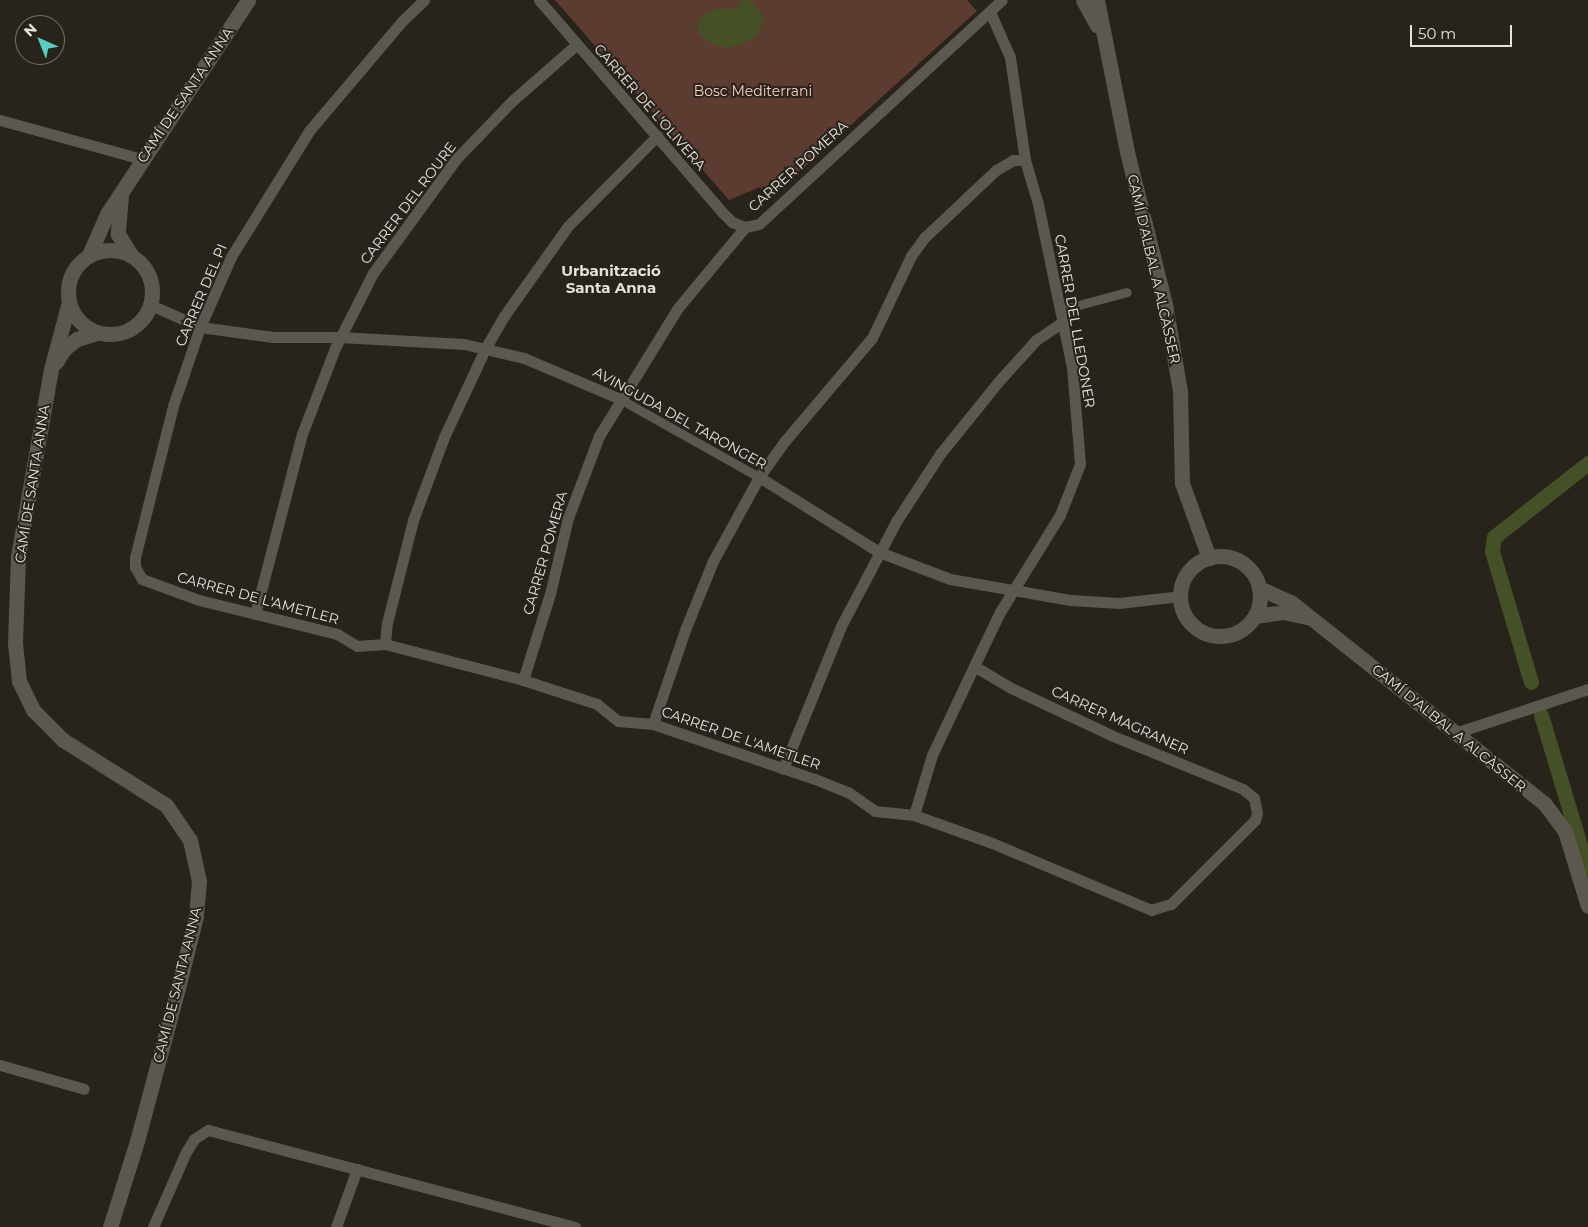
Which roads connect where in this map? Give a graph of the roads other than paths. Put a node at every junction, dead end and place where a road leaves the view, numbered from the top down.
1 (248, 0) edge
2 (424, 0) edge
3 (539, 0) edge
4 (1002, 0) edge
5 (1083, 0) edge
6 (1097, 0) edge
7 (990, 12) junction
8 (1103, 37) junction
9 (576, 45) junction
10 (0, 120) edge
11 (657, 136) junction
12 (142, 160) junction
13 (1025, 160) junction
14 (122, 192) junction
15 (745, 228) junction
16 (90, 255) junction
17 (131, 255) junction
18 (1127, 292) dead end
19 (69, 302) junction
20 (151, 304) junction
21 (1061, 316) junction
22 (200, 327) junction
23 (96, 333) junction
24 (340, 337) junction
25 (485, 349) junction
26 (51, 369) junction
27 (620, 399) junction
28 (759, 477) junction
29 (879, 552) junction
30 (1209, 558) junction
31 (135, 567) joint
32 (1259, 588) junction
33 (1013, 592) junction
34 (1180, 596) junction
35 (255, 614) junction
36 (1255, 616) junction
37 (1311, 618) junction
38 (385, 644) junction
39 (974, 666) junction
40 (523, 680) junction
41 (1588, 689) edge
42 (654, 724) junction
43 (1455, 733) junction
44 (783, 770) junction
45 (914, 815) junction
46 (1588, 906) edge
47 (1165, 908) joint
48 (0, 1065) edge
49 (84, 1089) dead end
50 (357, 1169) junction
51 (110, 1227) edge
52 (153, 1227) edge
53 (336, 1227) edge
54 (575, 1227) edge

1 - 12 street, CAMÍ DE SANTA ANNA
2 - 22 street, CARRER DEL PI
3 - 9 street, CARRER DE L'OLIVERA
4 - 7 street, CARRER POMERA
5 - 8 street, CAMÍ D'ALBAL A ALCÀSSER
6 - 8 street, CAMÍ D'ALBAL A ALCÀSSER
7 - 13 street, CARRER DEL LLEDONER
7 - 15 street, CARRER POMERA
8 - 30 street, CAMÍ D'ALBAL A ALCÀSSER
9 - 11 street, CARRER DE L'OLIVERA
9 - 24 street, CARRER DEL ROURE
10 - 12 street
11 - 15 street, CARRER DE L'OLIVERA
11 - 25 street
12 - 14 street, CAMÍ DE SANTA ANNA
13 - 21 street, CARRER DEL LLEDONER
13 - 28 street
14 - 16 street, CAMÍ DE SANTA ANNA
14 - 17 street, CAMÍ DE SANTA ANNA
15 - 27 street, CARRER POMERA
16 - 17 street
16 - 19 street
17 - 20 street
18 - 21 street
19 - 23 street
19 - 26 street, CAMÍ DE SANTA ANNA
20 - 22 street, AVINGUDA DEL TARONGER
20 - 23 street
21 - 29 street
21 - 33 street, CARRER DEL LLEDONER
22 - 24 street, AVINGUDA DEL TARONGER
22 - 31 street, CARRER DEL PI
23 - 26 street, CAMÍ DE SANTA ANNA
24 - 25 street, AVINGUDA DEL TARONGER
24 - 35 street, CARRER DEL ROURE
25 - 27 street, AVINGUDA DEL TARONGER
25 - 38 street
26 - 51 street, CAMÍ DE SANTA ANNA
27 - 28 street, AVINGUDA DEL TARONGER
27 - 40 street, CARRER POMERA
28 - 29 street, AVINGUDA DEL TARONGER
28 - 42 street
29 - 33 street, AVINGUDA DEL TARONGER
29 - 44 street
30 - 32 street
30 - 34 street
31 - 35 street, CARRER DE L'AMETLER
32 - 36 street
32 - 37 street
33 - 34 street, AVINGUDA DEL TARONGER
33 - 39 street, CARRER DEL LLEDONER
34 - 36 street
35 - 38 street, CARRER DE L'AMETLER
36 - 37 street, CAMÍ D'ALBAL A ALCÀSSER
37 - 43 street, CAMÍ D'ALBAL A ALCÀSSER
38 - 40 street, CARRER DE L'AMETLER
39 - 45 street, CARRER DEL LLEDONER
39 - 47 street, CARRER MAGRANER
40 - 42 street, CARRER DE L'AMETLER
41 - 43 street
42 - 44 street, CARRER DE L'AMETLER
43 - 46 street, CAMÍ D'ALBAL A ALCÀSSER
44 - 45 street, CARRER DE L'AMETLER
45 - 47 street, CARRER DE L'AMETLER
48 - 49 street
50 - 52 street
50 - 53 street
50 - 54 street

